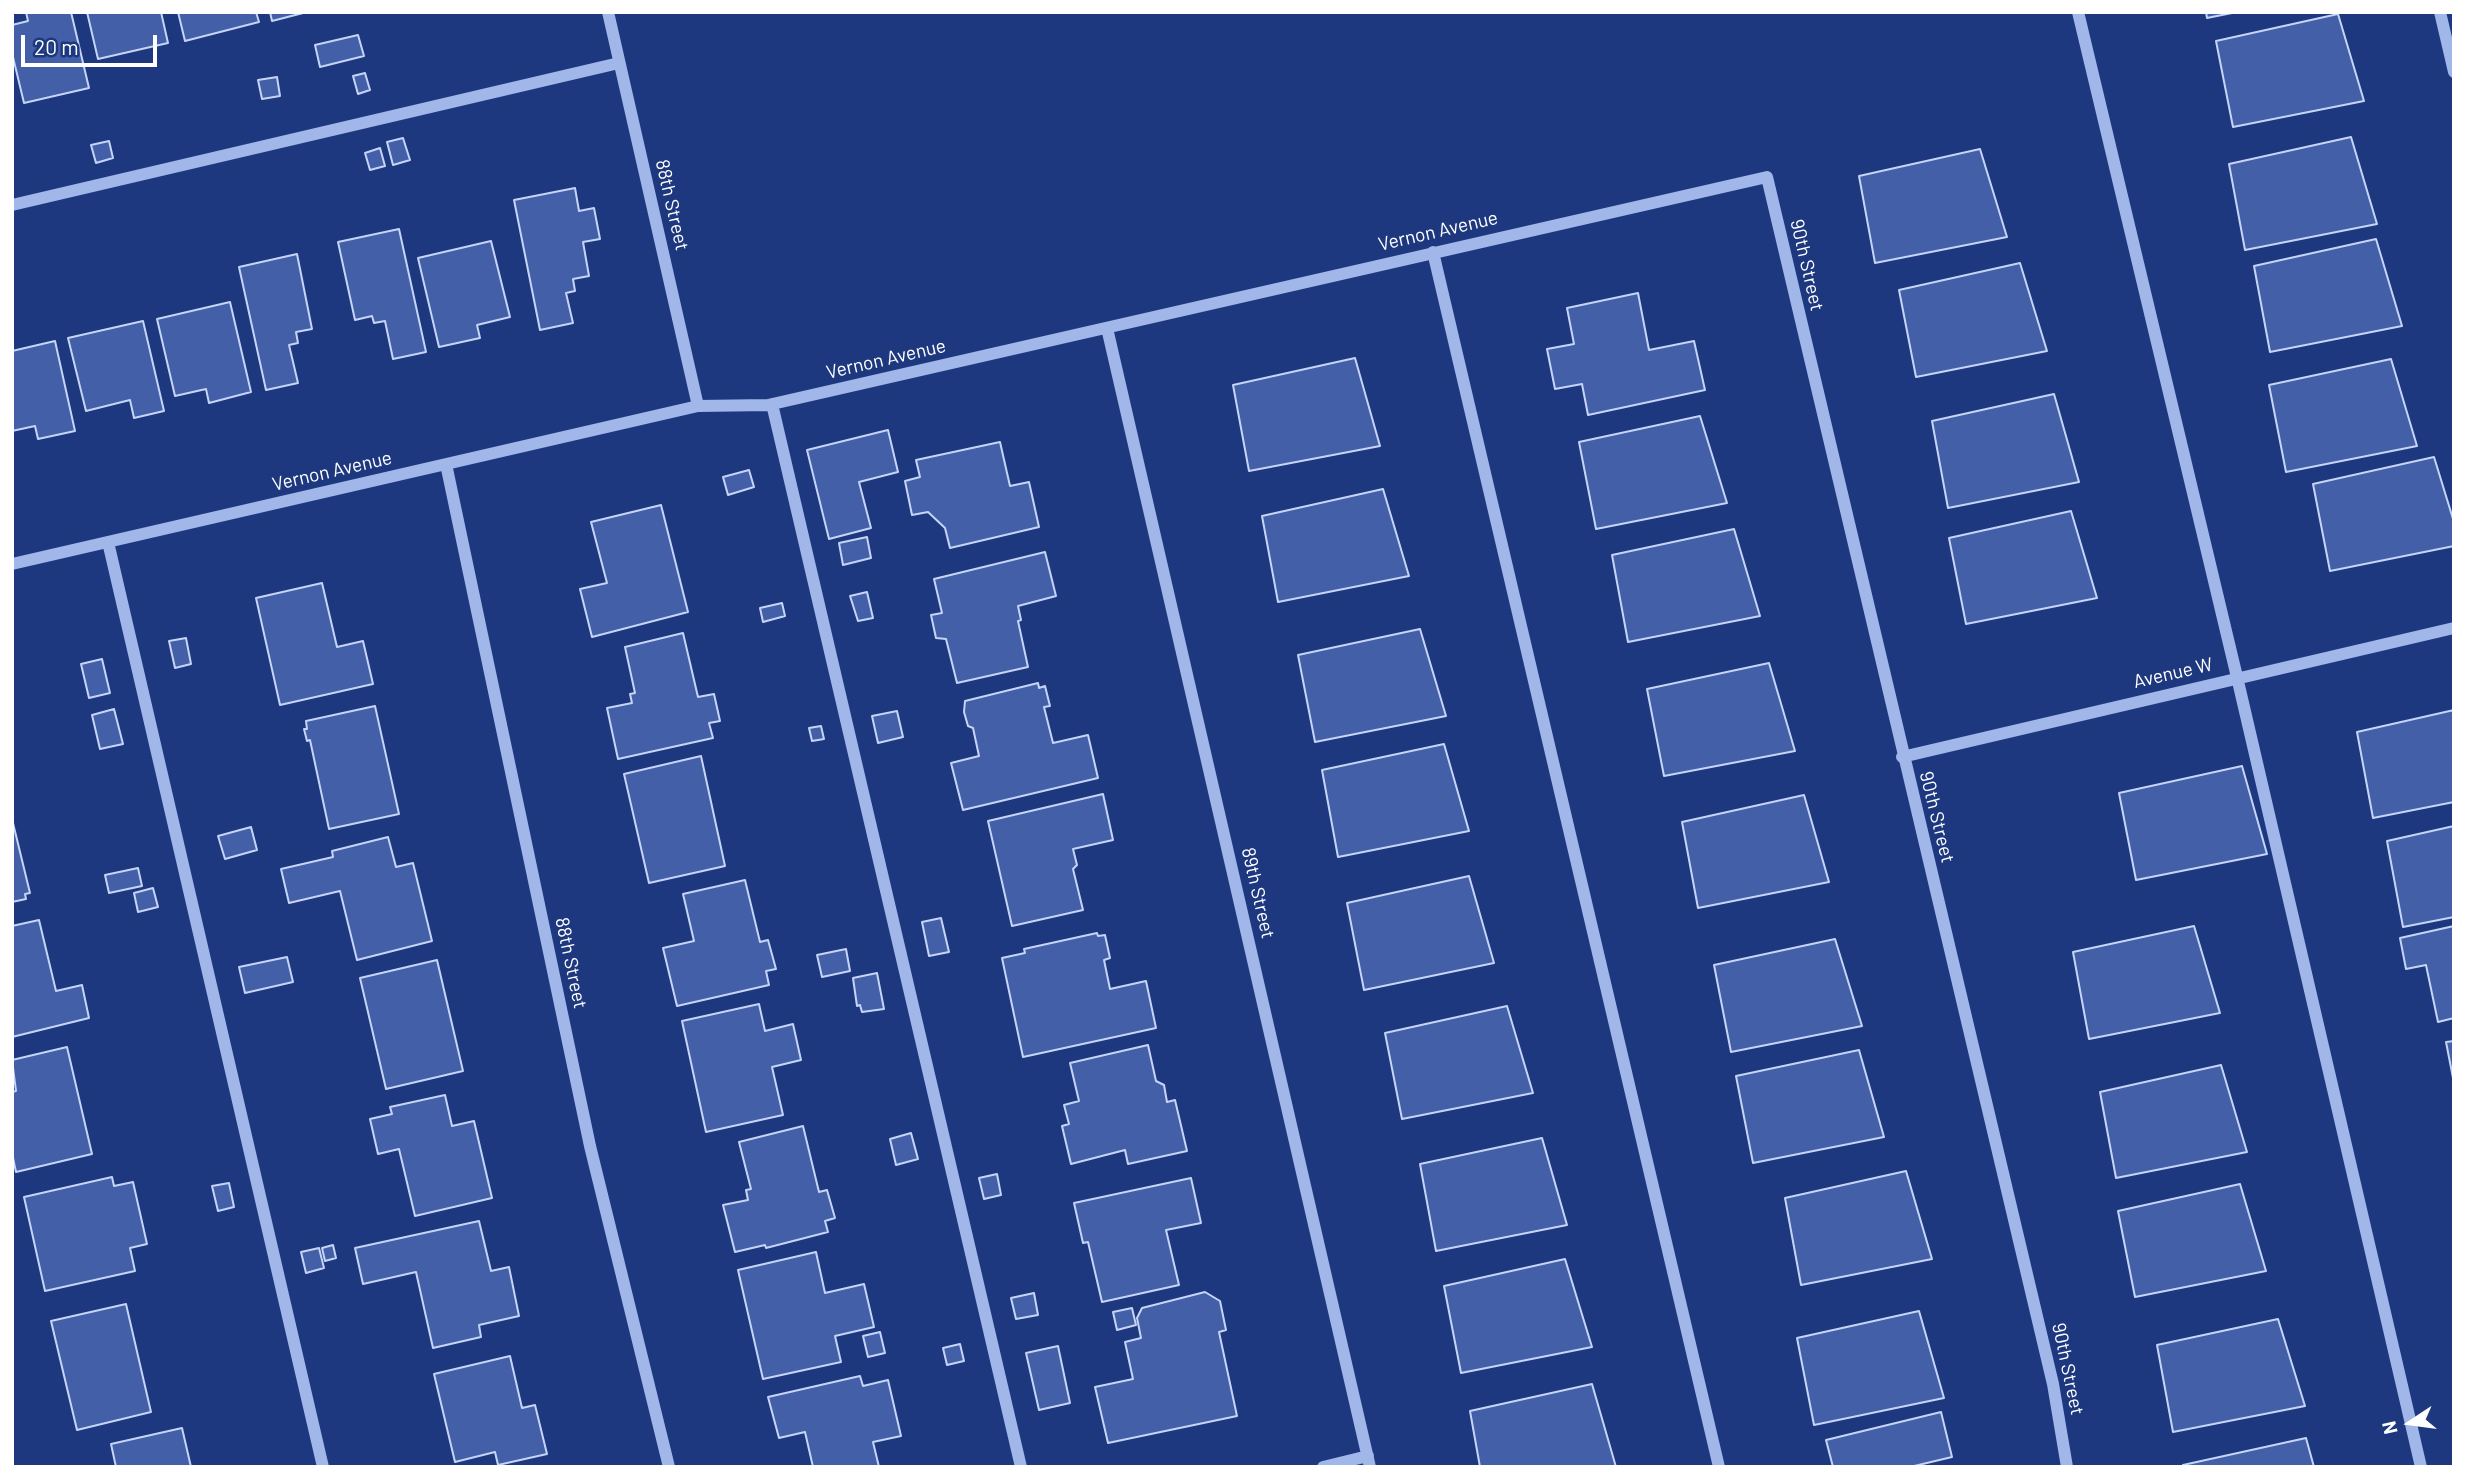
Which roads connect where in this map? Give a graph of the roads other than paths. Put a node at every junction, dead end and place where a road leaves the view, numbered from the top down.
1 (608, 12) edge
2 (2078, 12) edge
3 (2440, 12) edge
4 (619, 63) junction
5 (2454, 72) edge
6 (1767, 177) joint
7 (12, 205) edge
8 (1433, 252) junction
9 (1107, 328) junction
10 (772, 404) junction
11 (698, 406) junction
12 (446, 464) junction
13 (108, 542) junction
14 (12, 564) edge
15 (2454, 628) edge
16 (2237, 677) junction
17 (1902, 757) junction
18 (1369, 1461) edge
19 (323, 1467) edge
20 (669, 1467) edge
21 (1021, 1467) edge
22 (1323, 1467) edge
23 (1719, 1467) edge
24 (2067, 1467) edge
25 (2421, 1467) edge

1 - 4 street, 88th Street
2 - 16 street
3 - 5 street
4 - 7 street
4 - 11 street, 88th Street
6 - 8 street, Vernon Avenue
6 - 17 street, 90th Street
8 - 9 street, Vernon Avenue
8 - 23 street
9 - 10 street, Vernon Avenue
9 - 18 street, 89th Street
10 - 11 street, Vernon Avenue
10 - 21 street
11 - 12 street, Vernon Avenue
12 - 13 street, Vernon Avenue
12 - 20 street, 88th Street
13 - 14 street, Vernon Avenue
13 - 19 street
15 - 16 street, Avenue W
16 - 17 street, Avenue W
16 - 25 street
17 - 24 street, 90th Street
18 - 22 street

